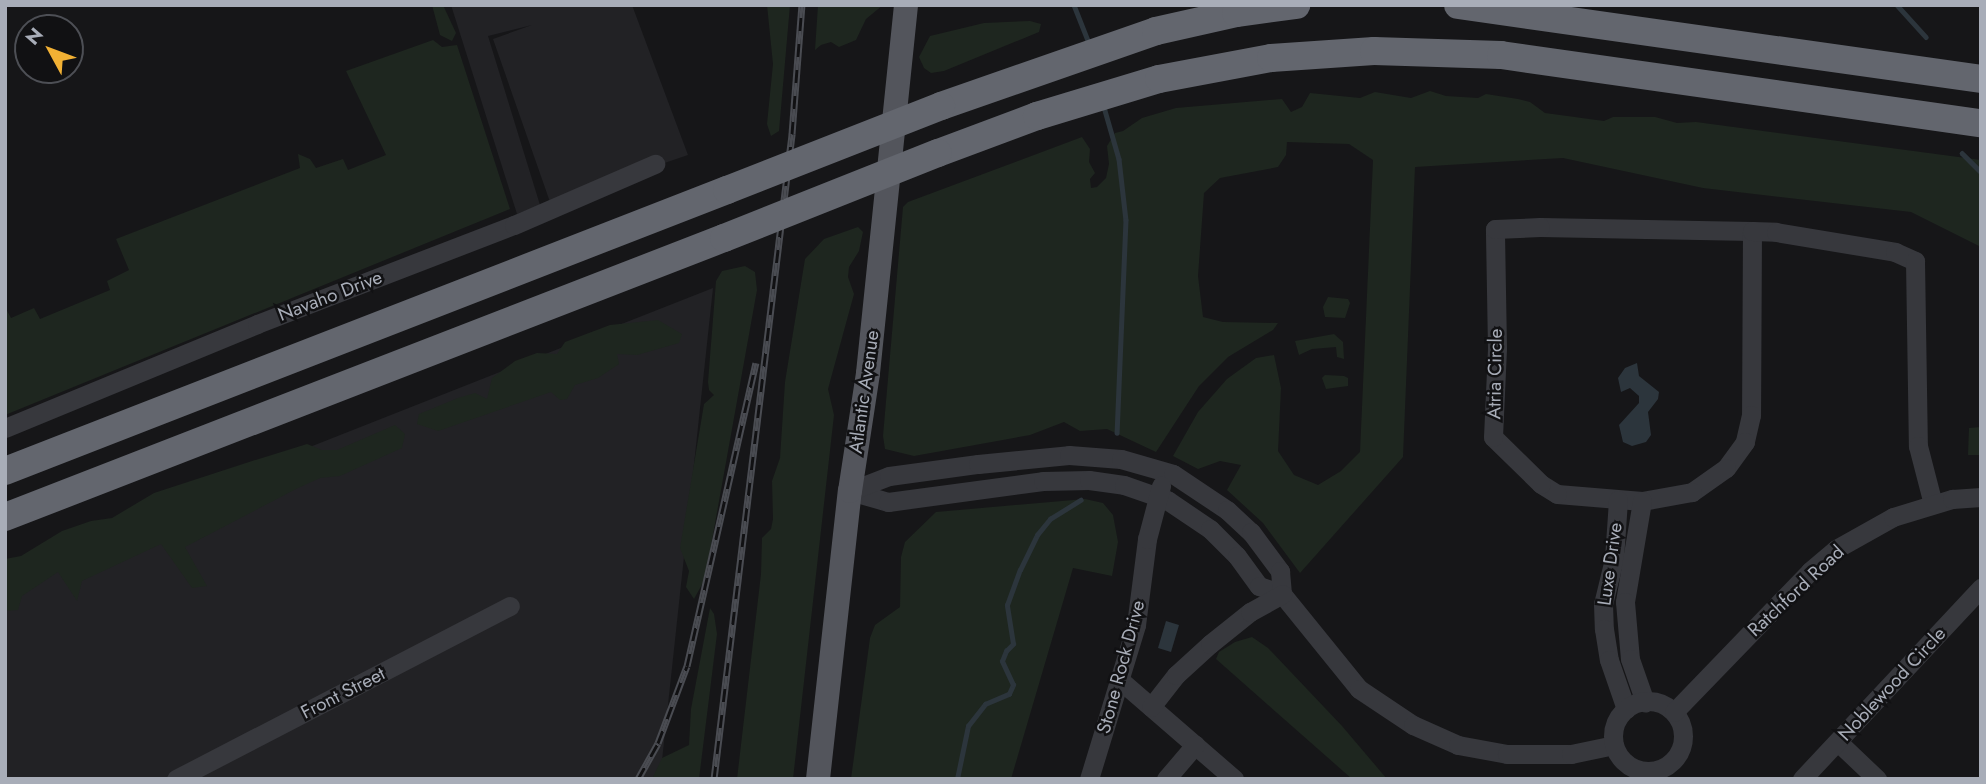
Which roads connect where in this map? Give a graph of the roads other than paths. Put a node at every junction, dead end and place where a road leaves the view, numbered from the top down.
1 (906, 5) edge
2 (1296, 5) edge
3 (1458, 5) edge
4 (1981, 79) edge
5 (1981, 123) edge
6 (655, 164) dead end
7 (1752, 232) junction
8 (5, 428) edge
9 (5, 471) edge
10 (1166, 472) junction
11 (850, 491) junction
12 (1157, 496) junction
13 (1981, 497) edge
14 (1618, 500) junction
15 (1642, 500) junction
16 (1933, 504) junction
17 (5, 517) edge
18 (1981, 588) edge
19 (1282, 594) junction
20 (510, 606) dead end
21 (1121, 681) junction
22 (1635, 706) junction
23 (1151, 707) junction
24 (1674, 712) junction
25 (1838, 742) junction
26 (1195, 745) junction
27 (1614, 745) junction
28 (1648, 775) edge
29 (176, 779) edge
30 (818, 779) edge
31 (1089, 779) edge
32 (1166, 779) edge
33 (1234, 779) edge
34 (1802, 779) edge
35 (1877, 779) edge

1 - 11 main road, Atlantic Avenue
2 - 9 highway, bridge
3 - 4 highway
5 - 17 highway, bridge
6 - 8 street, Navaho Drive
7 - 14 street, Atria Circle
7 - 15 street, Atria Circle
7 - 16 street, Atria Circle
10 - 11 street
10 - 12 street, Stone Rock Drive
10 - 19 street
11 - 12 street
11 - 30 main road, Atlantic Avenue
12 - 19 street
12 - 21 street, Stone Rock Drive
13 - 16 street, Ratchford Road
14 - 15 street, Atria Circle
14 - 22 street, Luxe Drive
15 - 22 street, Luxe Drive
16 - 24 street, Ratchford Road
18 - 25 street, Noblewood Circle
19 - 23 street
19 - 27 street
20 - 29 street, Front Street
21 - 23 street
21 - 31 street, Stone Rock Drive
22 - 24 street
22 - 27 street
23 - 26 street
24 - 28 street
25 - 34 street, Noblewood Circle
25 - 35 street
26 - 32 street
26 - 33 street
27 - 28 street

